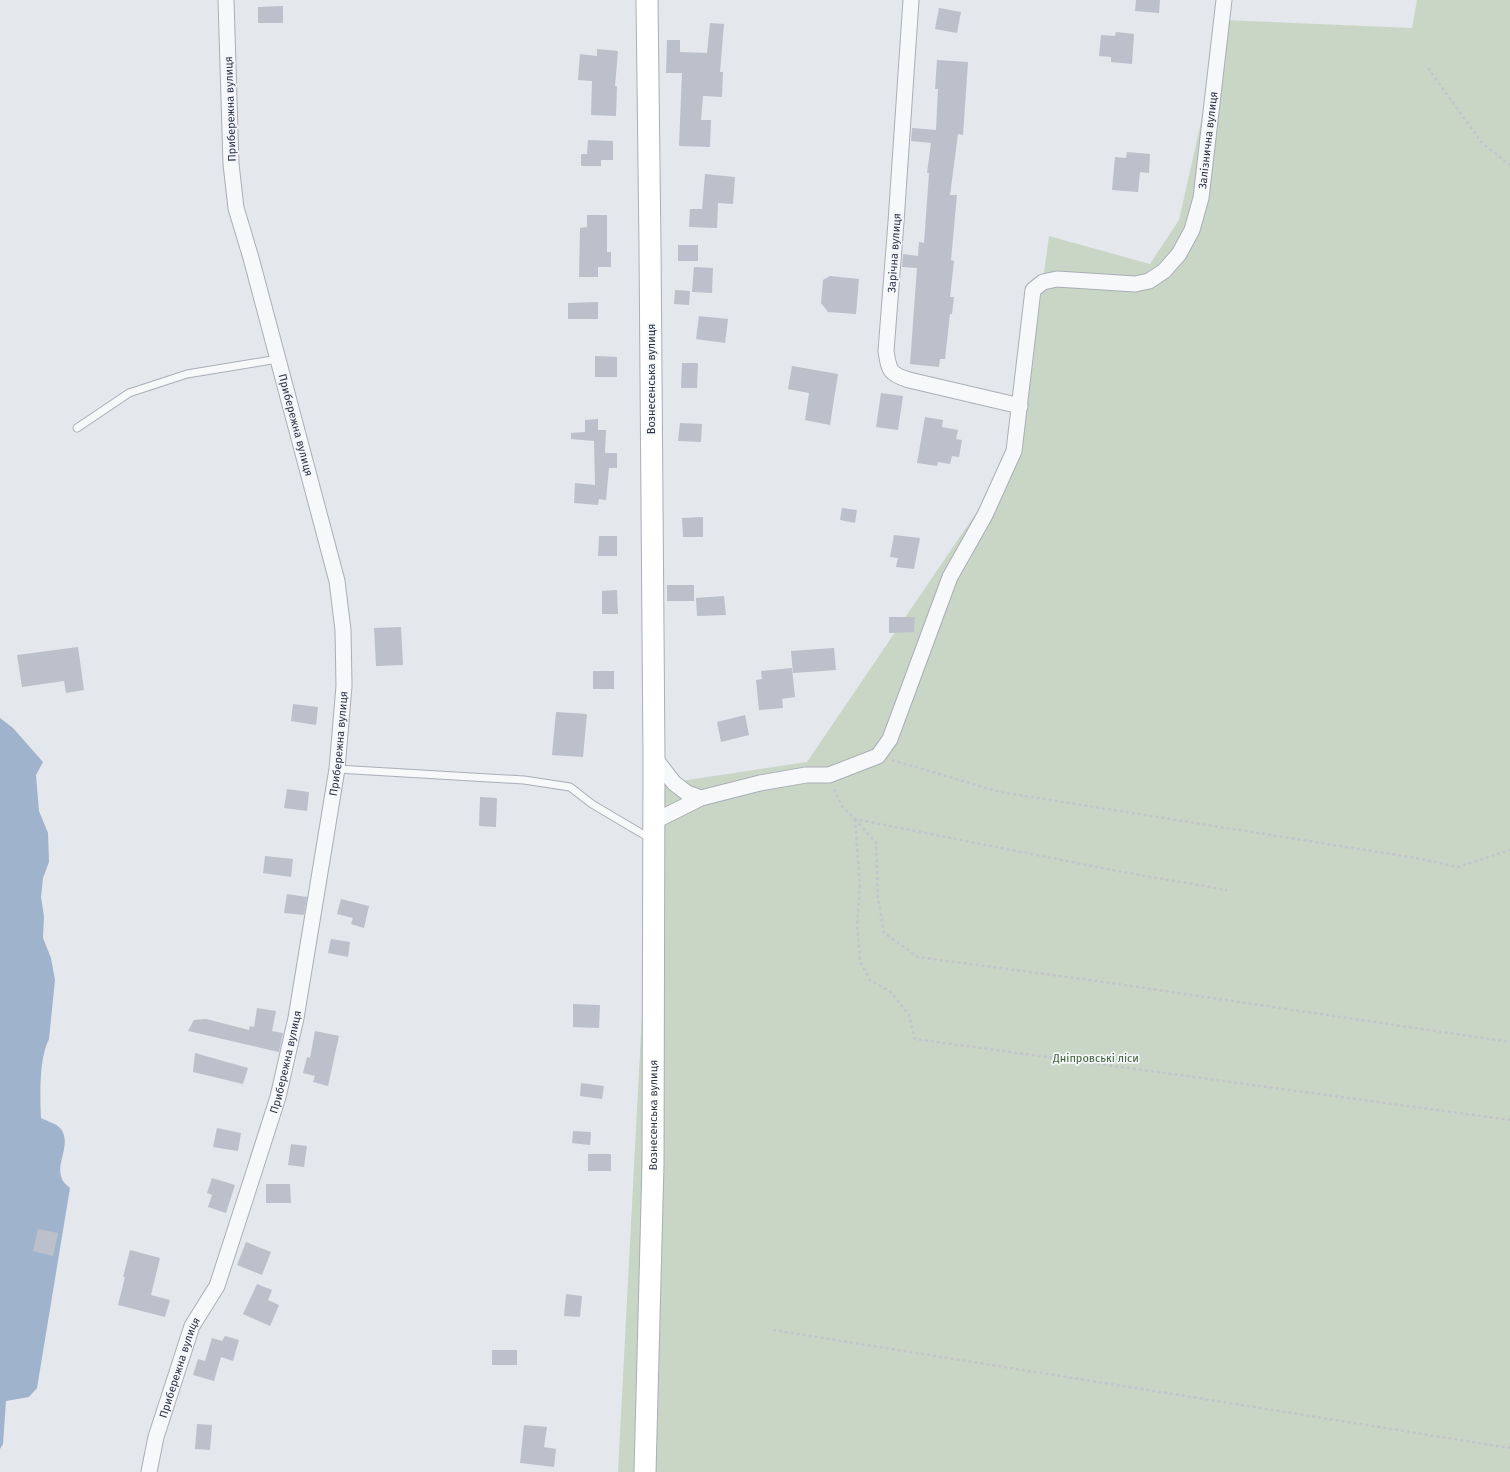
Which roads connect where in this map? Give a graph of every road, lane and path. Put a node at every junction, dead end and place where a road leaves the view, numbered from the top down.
1 (226, 0) edge
2 (647, 0) edge
3 (911, 0) edge
4 (1224, 0) edge
5 (1428, 68) dead end
6 (1510, 165) edge
7 (278, 359) junction
8 (1020, 406) junction
9 (77, 428) dead end
10 (878, 756) junction
11 (654, 757) junction
12 (337, 769) junction
13 (829, 776) junction
14 (701, 798) junction
15 (855, 818) junction
16 (652, 831) junction
17 (1510, 850) edge
18 (1227, 890) dead end
19 (1510, 1042) edge
20 (1510, 1120) edge
21 (773, 1330) dead end
22 (1510, 1448) edge
23 (149, 1472) edge
24 (646, 1472) edge

1 - 7 street, Прибережна вулиця
2 - 11 main road, Вознесенська вулиця
3 - 8 street, Зарічна вулиця
4 - 8 street, Залізнична вулиця
5 - 6 path
7 - 9 lane
7 - 12 street, Прибережна вулиця
8 - 10 street, Залізнична вулиця
10 - 13 street
10 - 17 path
11 - 14 street
11 - 16 main road, Вознесенська вулиця
12 - 16 lane
12 - 23 street, Прибережна вулиця
13 - 14 street
13 - 15 path
14 - 16 street
15 - 18 path
15 - 19 path
15 - 20 path
16 - 24 main road, Вознесенська вулиця
21 - 22 path

